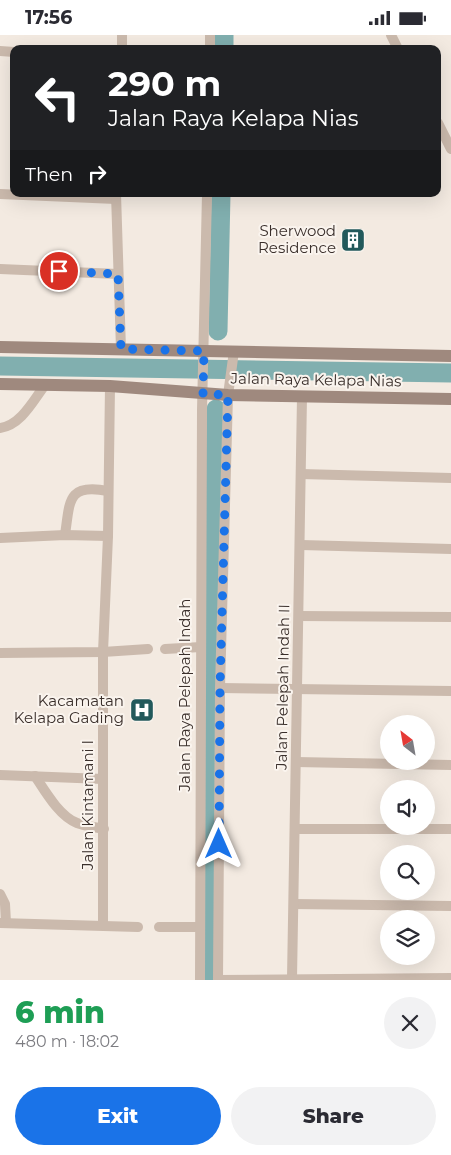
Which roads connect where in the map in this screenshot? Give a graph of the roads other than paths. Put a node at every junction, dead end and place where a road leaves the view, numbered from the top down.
1 (441, 129) edge
2 (451, 149) edge
3 (116, 197) edge
4 (208, 197) edge
5 (0, 269) edge
6 (118, 274) junction
7 (0, 347) edge
8 (121, 349) junction
9 (205, 352) junction
10 (231, 353) junction
11 (451, 356) edge
12 (0, 384) edge
13 (45, 385) junction
14 (110, 386) junction
15 (204, 391) junction
16 (227, 391) junction
17 (302, 397) junction
18 (451, 399) edge
19 (0, 429) edge
20 (301, 474) junction
21 (451, 478) edge
22 (108, 491) junction
23 (64, 535) junction
24 (108, 536) junction
25 (0, 538) edge
26 (301, 545) junction
27 (451, 549) edge
28 (299, 616) junction
29 (451, 617) edge
30 (201, 647) junction
31 (148, 649) dead end
32 (165, 649) dead end
33 (103, 652) junction
34 (0, 653) edge
35 (220, 688) junction
36 (297, 690) junction
37 (451, 691) edge
38 (296, 762) junction
39 (451, 765) edge
40 (0, 775) edge
41 (35, 776) junction
42 (103, 779) junction
43 (104, 829) junction
44 (295, 829) junction
45 (451, 829) edge
46 (0, 894) edge
47 (294, 905) junction
48 (451, 906) edge
49 (3, 923) edge
50 (103, 925) junction
51 (138, 927) dead end
52 (159, 927) dead end
53 (199, 927) junction
54 (292, 978) junction
55 (451, 978) edge
56 (201, 980) edge
57 (217, 980) edge

1 - 2 street
3 - 6 street
4 - 9 street, Jalan Raya Pelepah Indah
5 - 6 street
6 - 8 street
7 - 8 main road, Jalan Raya Kelapa Nias
8 - 9 main road, Jalan Raya Kelapa Nias
9 - 10 main road, Jalan Raya Kelapa Nias
9 - 15 street, Jalan Raya Pelepah Indah
10 - 11 main road, Jalan Raya Kelapa Nias
10 - 16 street
12 - 13 main road, Jalan Raya Kelapa Nias
13 - 14 main road, Jalan Raya Kelapa Nias
13 - 19 street
14 - 15 main road, Jalan Raya Kelapa Nias
14 - 22 street, Jalan Kintamani I
15 - 16 main road, Jalan Raya Kelapa Nias
15 - 30 street, Jalan Raya Pelepah Indah
16 - 17 main road, Jalan Raya Kelapa Nias
16 - 35 street
17 - 18 main road, Jalan Raya Kelapa Nias
17 - 20 street, Jalan Pelepah Indah II
20 - 21 street
20 - 26 street, Jalan Pelepah Indah II
22 - 23 street
22 - 24 street, Jalan Kintamani I
23 - 24 street
23 - 25 street
24 - 33 street, Jalan Kintamani I
26 - 27 street
26 - 28 street, Jalan Pelepah Indah II
28 - 29 street
28 - 36 street, Jalan Pelepah Indah II
30 - 32 street
30 - 53 street, Jalan Raya Pelepah Indah
31 - 33 street
33 - 34 street
33 - 42 street, Jalan Kintamani I
35 - 36 street
35 - 57 street
36 - 37 street
36 - 38 street, Jalan Pelepah Indah II
38 - 39 street
38 - 44 street, Jalan Pelepah Indah II
40 - 41 street
41 - 42 street
41 - 43 street
42 - 43 street, Jalan Kintamani I
43 - 50 street, Jalan Kintamani I
44 - 45 street
44 - 47 street, Jalan Pelepah Indah II
46 - 49 street
47 - 48 street
47 - 54 street, Jalan Pelepah Indah II
49 - 50 street
50 - 51 street
52 - 53 street
53 - 56 street, Jalan Raya Pelepah Indah
54 - 55 street
54 - 57 street
56 - 57 street

